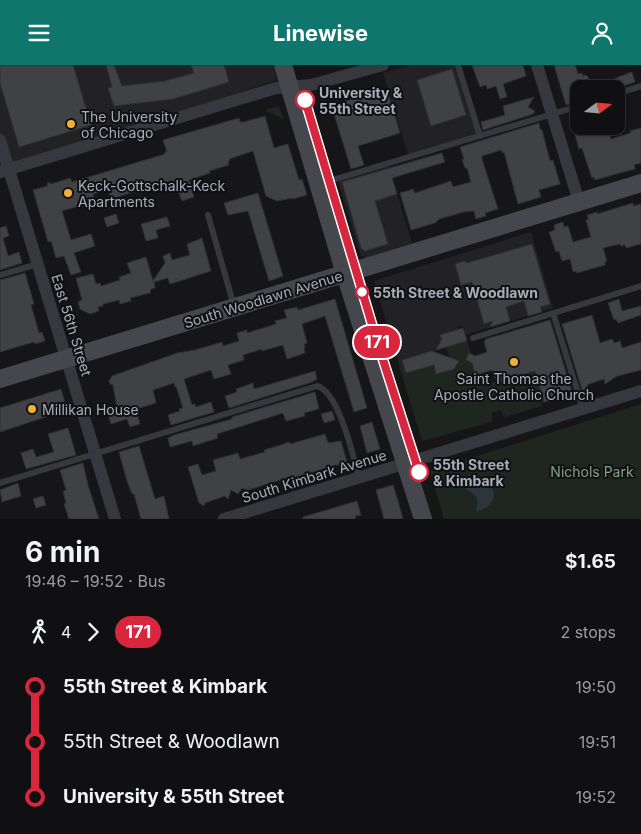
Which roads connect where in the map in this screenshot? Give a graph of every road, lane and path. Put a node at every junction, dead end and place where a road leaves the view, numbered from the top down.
1 (283, 65) edge
2 (294, 65) edge
3 (383, 65) edge
4 (458, 65) edge
5 (538, 65) edge
6 (345, 70) edge
7 (295, 87) junction
8 (641, 87) edge
9 (625, 91) edge
10 (570, 109) edge
11 (552, 114) junction
12 (480, 135) junction
13 (0, 140) edge
14 (4, 171) edge
15 (329, 181) junction
16 (641, 183) edge
17 (580, 202) junction
18 (208, 215) dead end
19 (38, 264) junction
20 (350, 272) junction
21 (0, 275) edge
22 (641, 286) edge
23 (234, 308) junction
24 (554, 313) junction
25 (473, 338) dead end
26 (66, 359) junction
27 (0, 379) edge
28 (641, 391) edge
29 (583, 409) junction
30 (95, 453) junction
31 (411, 462) junction
32 (359, 477) junction
33 (0, 483) edge
34 (115, 519) edge
35 (224, 519) edge
36 (423, 519) edge
37 (434, 519) edge

1 - 7 street
2 - 7 street
3 - 6 street
4 - 12 lane
5 - 11 street
6 - 7 street
7 - 14 street
7 - 15 street
7 - 20 street
8 - 9 lane
10 - 11 lane
11 - 12 lane
11 - 17 street
12 - 15 lane
13 - 14 street, East 56th Street
14 - 19 street, East 56th Street
15 - 20 street
16 - 17 street, South Woodlawn Avenue
17 - 20 street, South Woodlawn Avenue
18 - 23 lane
19 - 21 lane
19 - 26 street, East 56th Street
20 - 23 street, South Woodlawn Avenue
20 - 31 street
22 - 24 lane
23 - 26 street, South Woodlawn Avenue
24 - 25 lane
24 - 29 lane
26 - 27 street, South Woodlawn Avenue
26 - 30 street, East 56th Street
28 - 29 street, South Kimbark Avenue
29 - 31 street, South Kimbark Avenue
30 - 32 lane
30 - 33 lane
30 - 34 street, East 56th Street
31 - 32 street, South Kimbark Avenue
31 - 36 street
31 - 37 street
32 - 35 street, South Kimbark Avenue

